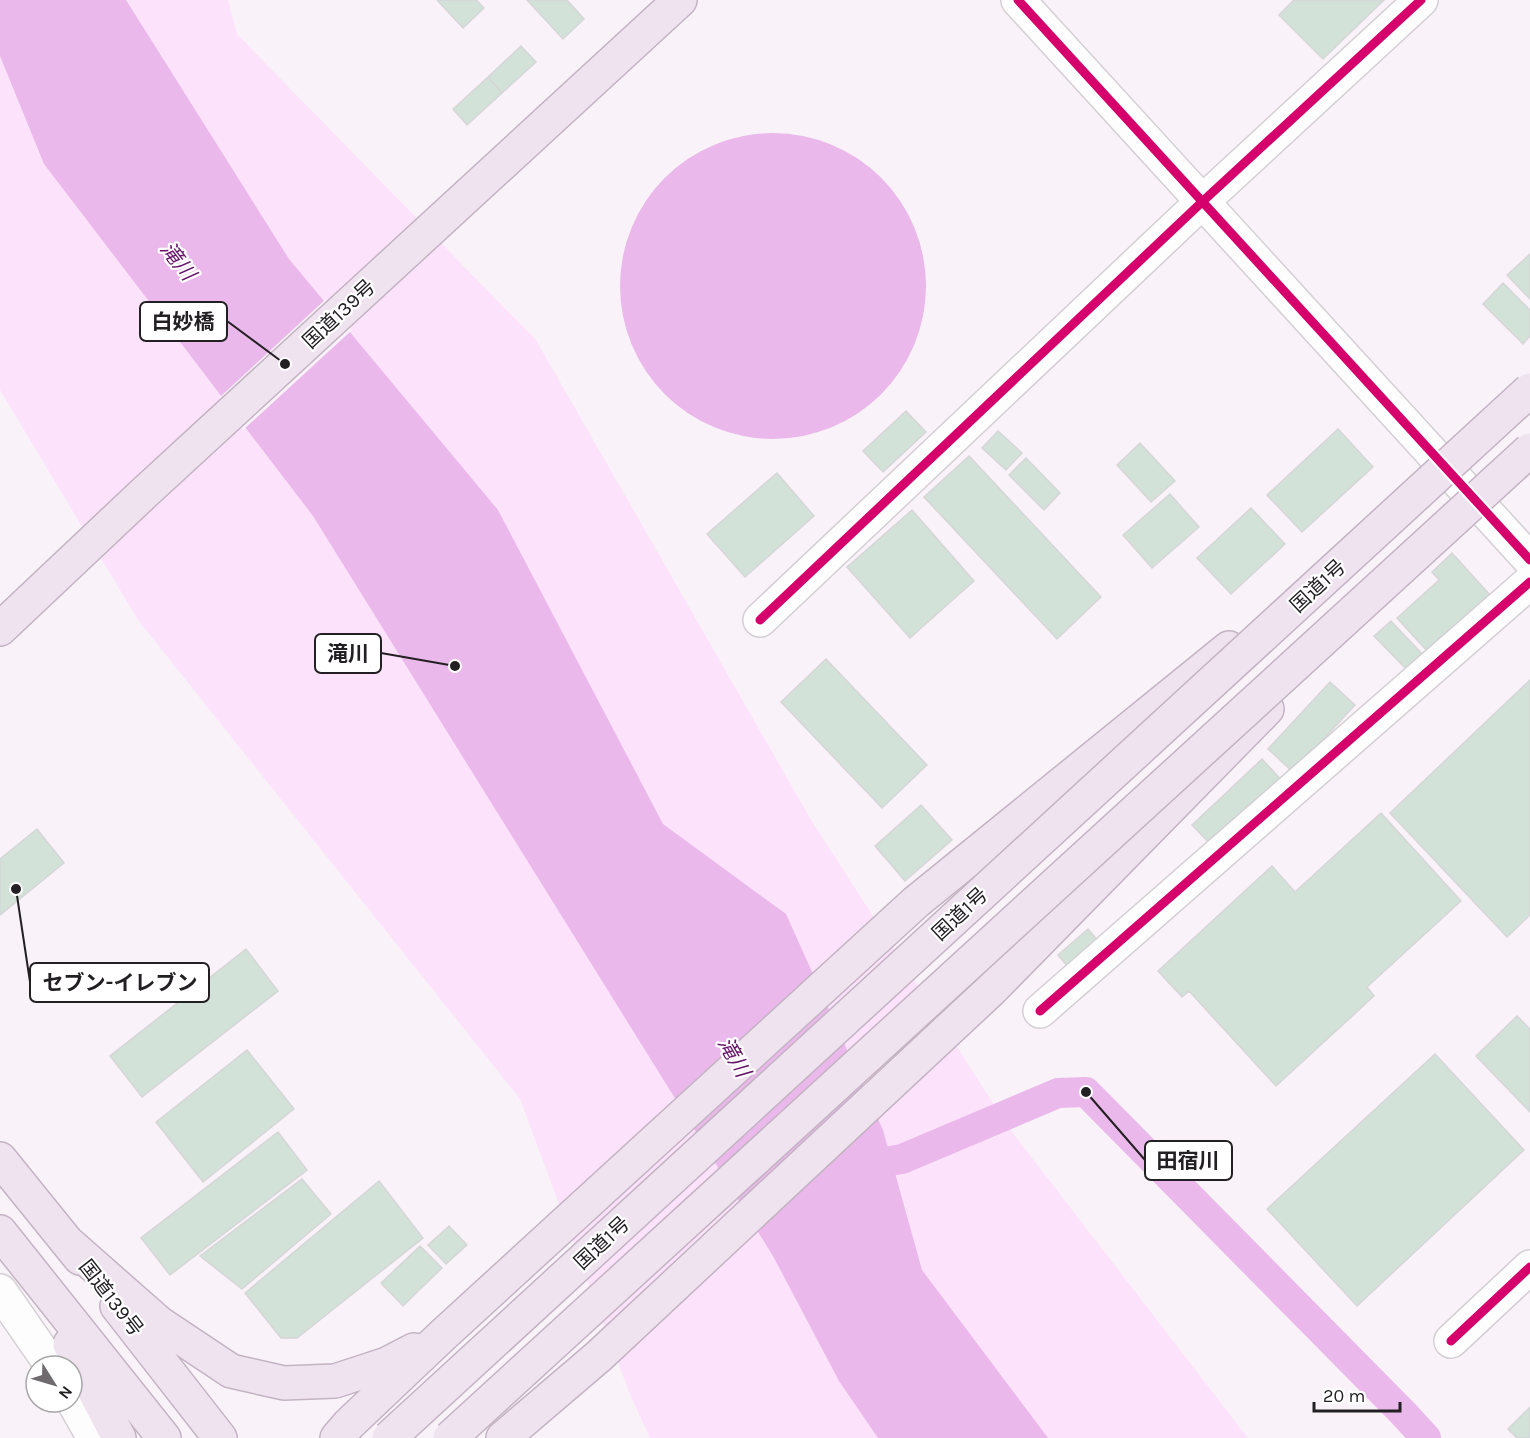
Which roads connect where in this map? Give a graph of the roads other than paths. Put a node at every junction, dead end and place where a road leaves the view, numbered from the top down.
1 (680, 0) edge
2 (1018, 0) edge
3 (1421, 0) edge
4 (1202, 202) junction
5 (1530, 390) edge
6 (1530, 450) edge
7 (1414, 498) junction
8 (1448, 527) junction
9 (1530, 560) edge
10 (1530, 582) edge
11 (760, 620) dead end
12 (0, 629) edge
13 (1040, 1011) dead end
14 (0, 1159) edge
15 (0, 1232) edge
16 (67, 1242) junction
17 (28, 1267) junction
18 (1530, 1267) edge
19 (0, 1291) edge
20 (444, 1334) junction
21 (1451, 1341) dead end
22 (44, 1354) edge
23 (80, 1414) edge
24 (514, 1432) edge
25 (94, 1438) edge
26 (119, 1438) edge
27 (164, 1438) edge
28 (220, 1438) edge
29 (337, 1438) edge
30 (389, 1438) edge
31 (450, 1438) edge

1 - 12 highway, 国道139号
2 - 4 street
3 - 4 street
4 - 9 street
4 - 11 street
5 - 7 highway, 国道1号, bridge
6 - 8 highway, bridge
7 - 20 highway, bridge
7 - 30 highway, 国道1号, bridge
8 - 24 highway, bridge
8 - 31 highway, bridge
10 - 13 street
14 - 16 highway, 国道139号
15 - 17 highway
16 - 20 highway
16 - 28 highway, 国道139号
17 - 26 highway
17 - 27 highway
18 - 21 street
19 - 22 street
20 - 29 highway
23 - 25 street

